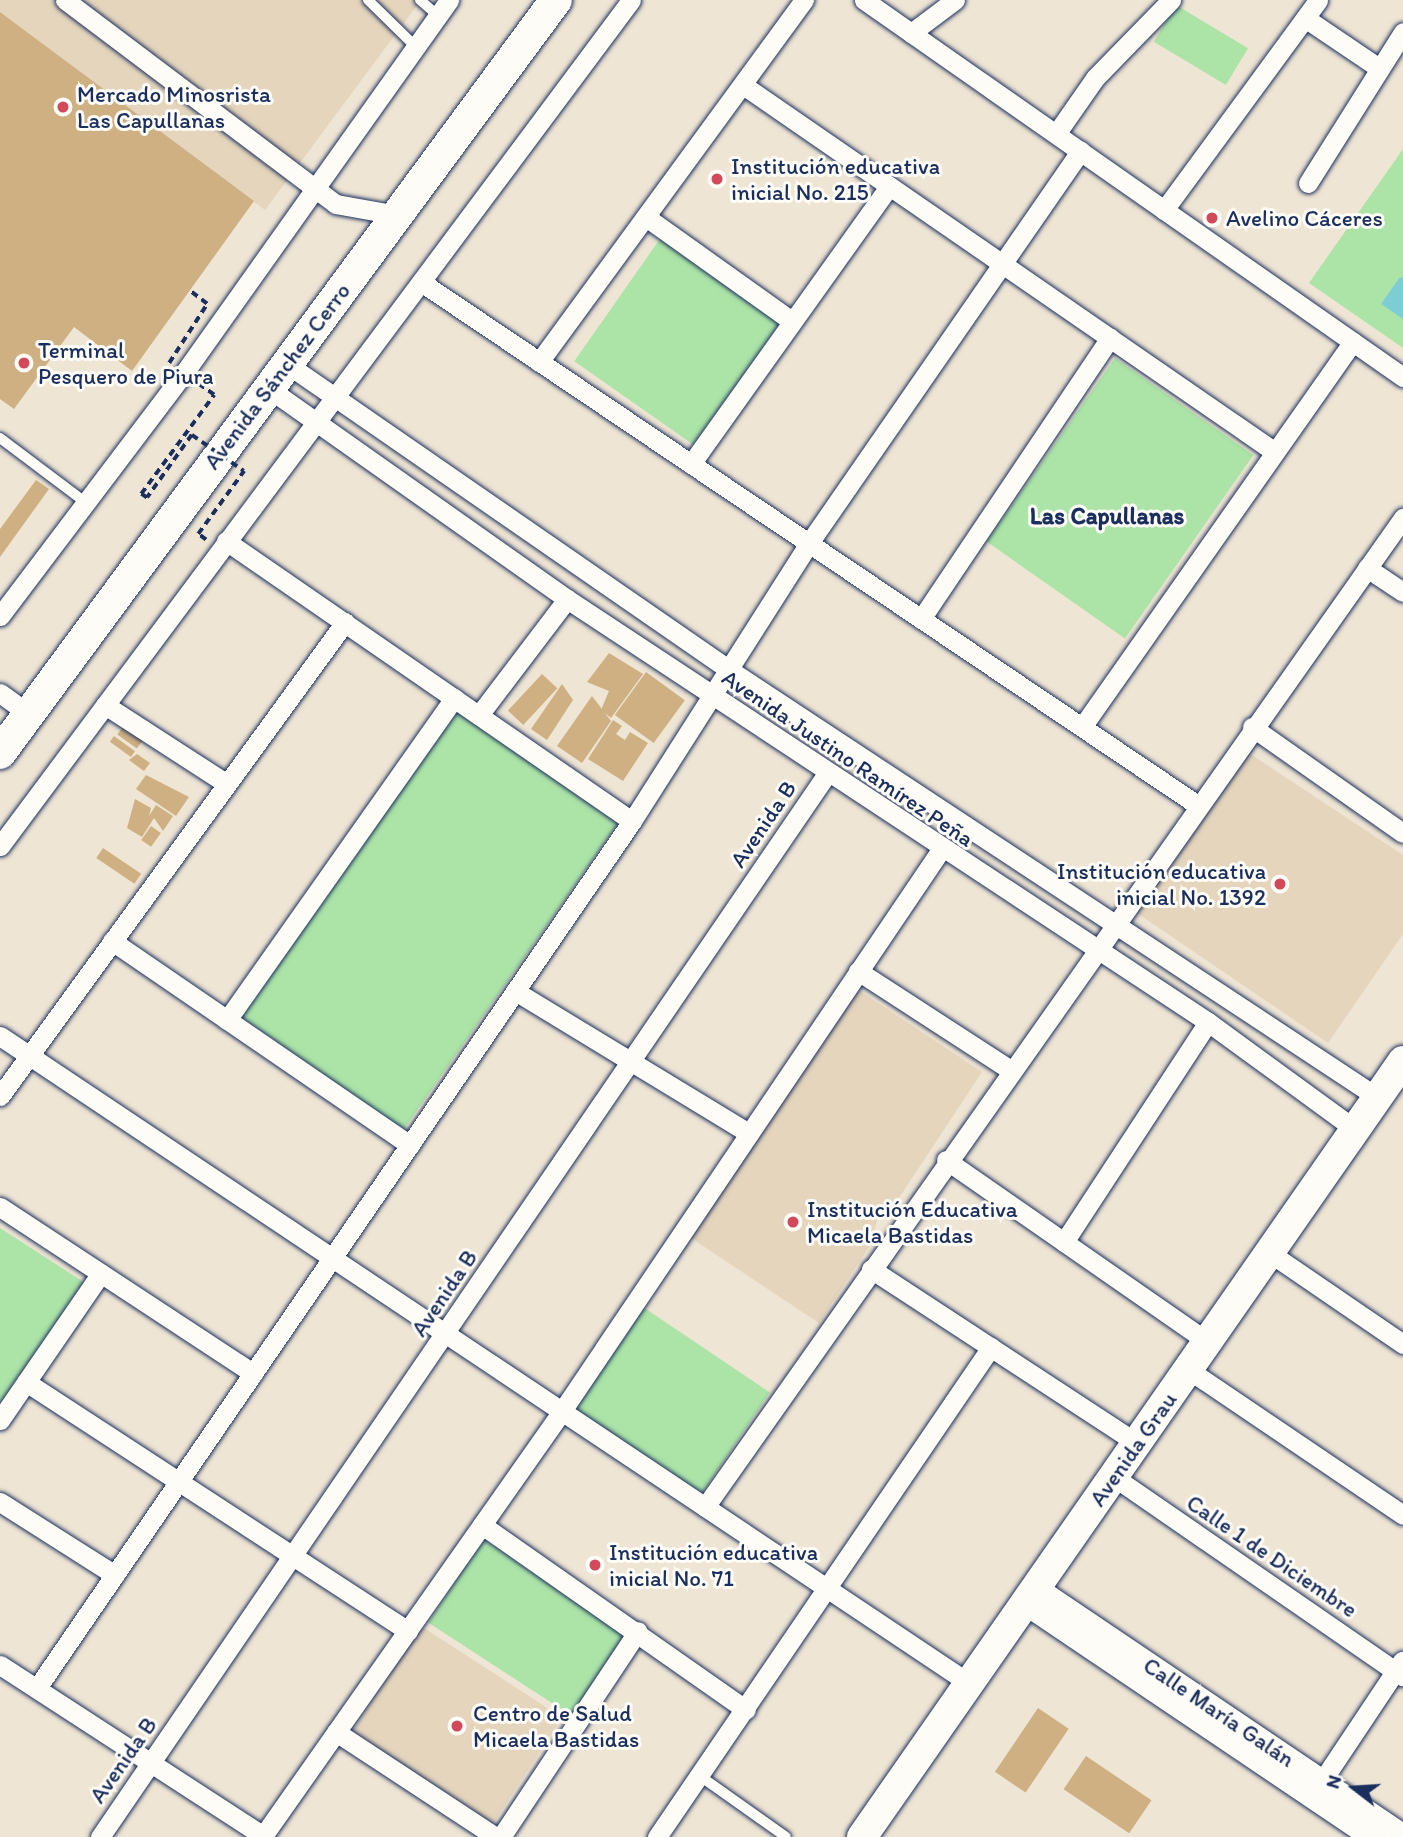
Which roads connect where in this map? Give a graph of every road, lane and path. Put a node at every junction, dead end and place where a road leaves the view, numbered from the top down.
1 (368, 0) edge
2 (420, 0) edge
3 (556, 0) edge
4 (631, 0) edge
5 (804, 0) edge
6 (864, 0) edge
7 (955, 0) edge
8 (1171, 0) edge
9 (69, 1) edge
10 (1311, 6) edge
11 (443, 7) edge
12 (911, 33) junction
13 (1403, 33) edge
14 (416, 47) junction
15 (1379, 68) junction
16 (743, 85) junction
17 (1056, 134) junction
18 (1080, 151) junction
19 (1308, 183) dead end
20 (889, 186) junction
21 (316, 190) junction
22 (1164, 210) junction
23 (397, 215) junction
24 (646, 217) junction
25 (1004, 265) junction
26 (421, 282) junction
27 (792, 321) junction
28 (1111, 338) junction
29 (1353, 342) junction
30 (539, 362) junction
31 (277, 376) junction
32 (1403, 377) edge
33 (214, 395) dead end
34 (334, 401) junction
35 (316, 425) junction
36 (0, 438) edge
37 (1275, 452) junction
38 (691, 464) junction
39 (85, 502) junction
40 (1403, 517) edge
41 (220, 535) junction
42 (808, 543) junction
43 (1367, 568) junction
44 (1403, 592) edge
45 (567, 599) junction
46 (0, 616) edge
47 (921, 619) junction
48 (345, 622) junction
49 (731, 671) junction
50 (0, 693) edge
51 (714, 697) junction
52 (454, 698) junction
53 (105, 705) junction
54 (29, 714) junction
55 (479, 715) junction
56 (1082, 727) junction
57 (1251, 727) junction
58 (0, 753) edge
59 (826, 775) junction
60 (227, 784) junction
61 (1196, 804) junction
62 (632, 821) junction
63 (1403, 834) edge
64 (0, 846) edge
65 (940, 850) junction
66 (1113, 926) junction
67 (112, 941) junction
68 (1097, 950) junction
69 (858, 971) junction
70 (515, 991) junction
71 (228, 1020) junction
72 (1208, 1022) junction
73 (0, 1036) edge
74 (30, 1056) junction
75 (633, 1060) junction
76 (1403, 1061) edge
77 (1009, 1069) junction
78 (0, 1096) edge
79 (1377, 1097) junction
80 (1355, 1129) junction
81 (749, 1133) junction
82 (410, 1145) junction
83 (946, 1160) junction
84 (0, 1207) edge
85 (1064, 1242) junction
86 (1270, 1253) junction
87 (332, 1258) junction
88 (871, 1269) junction
89 (101, 1273) junction
90 (446, 1333) junction
91 (1208, 1342) junction
92 (1403, 1344) edge
93 (990, 1347) junction
94 (1189, 1370) junction
95 (253, 1373) junction
96 (26, 1382) junction
97 (562, 1411) junction
98 (0, 1420) edge
99 (1138, 1443) junction
100 (1114, 1477) junction
101 (178, 1483) junction
102 (0, 1502) edge
103 (705, 1507) junction
104 (1403, 1515) edge
105 (482, 1525) junction
106 (292, 1558) junction
107 (115, 1575) junction
108 (830, 1590) junction
109 (1030, 1596) junction
110 (408, 1631) junction
111 (638, 1631) junction
112 (0, 1665) edge
113 (1401, 1669) edge
114 (970, 1684) junction
115 (37, 1688) junction
116 (746, 1710) junction
117 (336, 1732) junction
118 (151, 1763) junction
119 (700, 1776) junction
120 (1317, 1789) junction
121 (264, 1836) edge
122 (1403, 1836) edge
123 (100, 1837) edge
124 (499, 1837) edge
125 (657, 1837) edge
126 (786, 1837) edge
127 (862, 1837) edge
128 (1372, 1837) edge

1 - 14 lane
2 - 11 lane
3 - 23 highway, Avenida Sánchez Cerro
4 - 26 street
5 - 16 street
6 - 12 street
7 - 12 street
8 - 17 street
9 - 21 street
10 - 15 street
10 - 22 street
11 - 14 street
12 - 17 street
13 - 15 street
14 - 21 street
15 - 19 street
16 - 20 street
16 - 24 street
17 - 18 street
18 - 22 street
18 - 25 street
20 - 25 street
20 - 27 street
21 - 23 street
21 - 39 street
22 - 29 street
23 - 31 highway, Avenida Sánchez Cerro
24 - 27 street
24 - 30 street
25 - 28 street
25 - 42 street
26 - 30 street
26 - 34 street
27 - 38 street
28 - 37 street
28 - 47 street
29 - 32 street
29 - 37 street
30 - 38 street
31 - 34 street, Avenida Justino Ramírez Peña
31 - 35 street, Avenida Justino Ramírez Peña
31 - 54 highway, Avenida Sánchez Cerro
33 - 41 path, bridge
34 - 35 street
34 - 49 street, Avenida Justino Ramírez Peña
35 - 41 street
35 - 45 street, Avenida Justino Ramírez Peña
36 - 39 lane
37 - 56 street
38 - 42 street
39 - 46 street
40 - 43 street
41 - 48 street
41 - 53 street
42 - 47 street
42 - 49 street
43 - 44 street
43 - 57 street
45 - 51 street, Avenida Justino Ramírez Peña
45 - 55 street
47 - 56 street
48 - 52 street
48 - 60 street
49 - 51 street
49 - 66 street, Avenida Justino Ramírez Peña
50 - 54 street
51 - 59 street, Avenida Justino Ramírez Peña
51 - 62 street
52 - 55 street
52 - 71 street
53 - 60 street
53 - 64 street
54 - 58 highway, Avenida Sánchez Cerro
55 - 62 street
56 - 61 street
57 - 61 street
57 - 63 street
59 - 65 street, Avenida Justino Ramírez Peña
59 - 75 street, Avenida B
60 - 67 street
61 - 66 street
62 - 70 street
65 - 68 street, Avenida Justino Ramírez Peña
65 - 69 street
66 - 68 street
66 - 79 street, Avenida Justino Ramírez Peña
67 - 71 street
67 - 74 street
68 - 72 street, Avenida Justino Ramírez Peña
68 - 77 street
69 - 77 street
69 - 81 street
70 - 75 street
70 - 82 street
71 - 82 street
72 - 80 street, Avenida Justino Ramírez Peña
72 - 85 street
73 - 74 street
74 - 78 street
74 - 87 street
75 - 81 street
75 - 90 street, Avenida B
76 - 79 main road, Avenida Grau
77 - 83 street
79 - 80 main road, Avenida Grau
80 - 86 main road, Avenida Grau
81 - 97 street
82 - 87 street
83 - 85 street
83 - 88 street
84 - 89 street
85 - 91 street
86 - 91 main road, Avenida Grau
86 - 92 street
87 - 90 street
87 - 95 street
88 - 93 street
88 - 103 street
89 - 95 street
89 - 96 street
90 - 97 street
90 - 106 street, Avenida B
91 - 94 main road, Avenida Grau
93 - 99 street
93 - 108 street
94 - 99 main road, Avenida Grau
94 - 104 street
95 - 101 street
96 - 98 street
96 - 101 street
97 - 103 street
97 - 105 street
99 - 100 main road, Avenida Grau
100 - 109 main road, Avenida Grau
100 - 113 street, Calle 1 de Diciembre
101 - 106 street
101 - 107 street
102 - 107 street
103 - 108 street
105 - 110 street
105 - 111 street
106 - 110 street
106 - 118 street, Avenida B
107 - 115 street
108 - 114 street
108 - 116 street
109 - 114 main road, Avenida Grau
109 - 120 street, Calle María Galán
110 - 117 street
111 - 116 street
111 - 124 street
112 - 115 street
113 - 120 street
114 - 127 main road, Avenida Grau
115 - 118 street
116 - 119 street
117 - 121 street
117 - 124 street
118 - 121 street
118 - 123 street, Avenida B
119 - 125 street
119 - 126 lane
120 - 122 street, Calle María Galán
120 - 128 street, Calle María Galán

